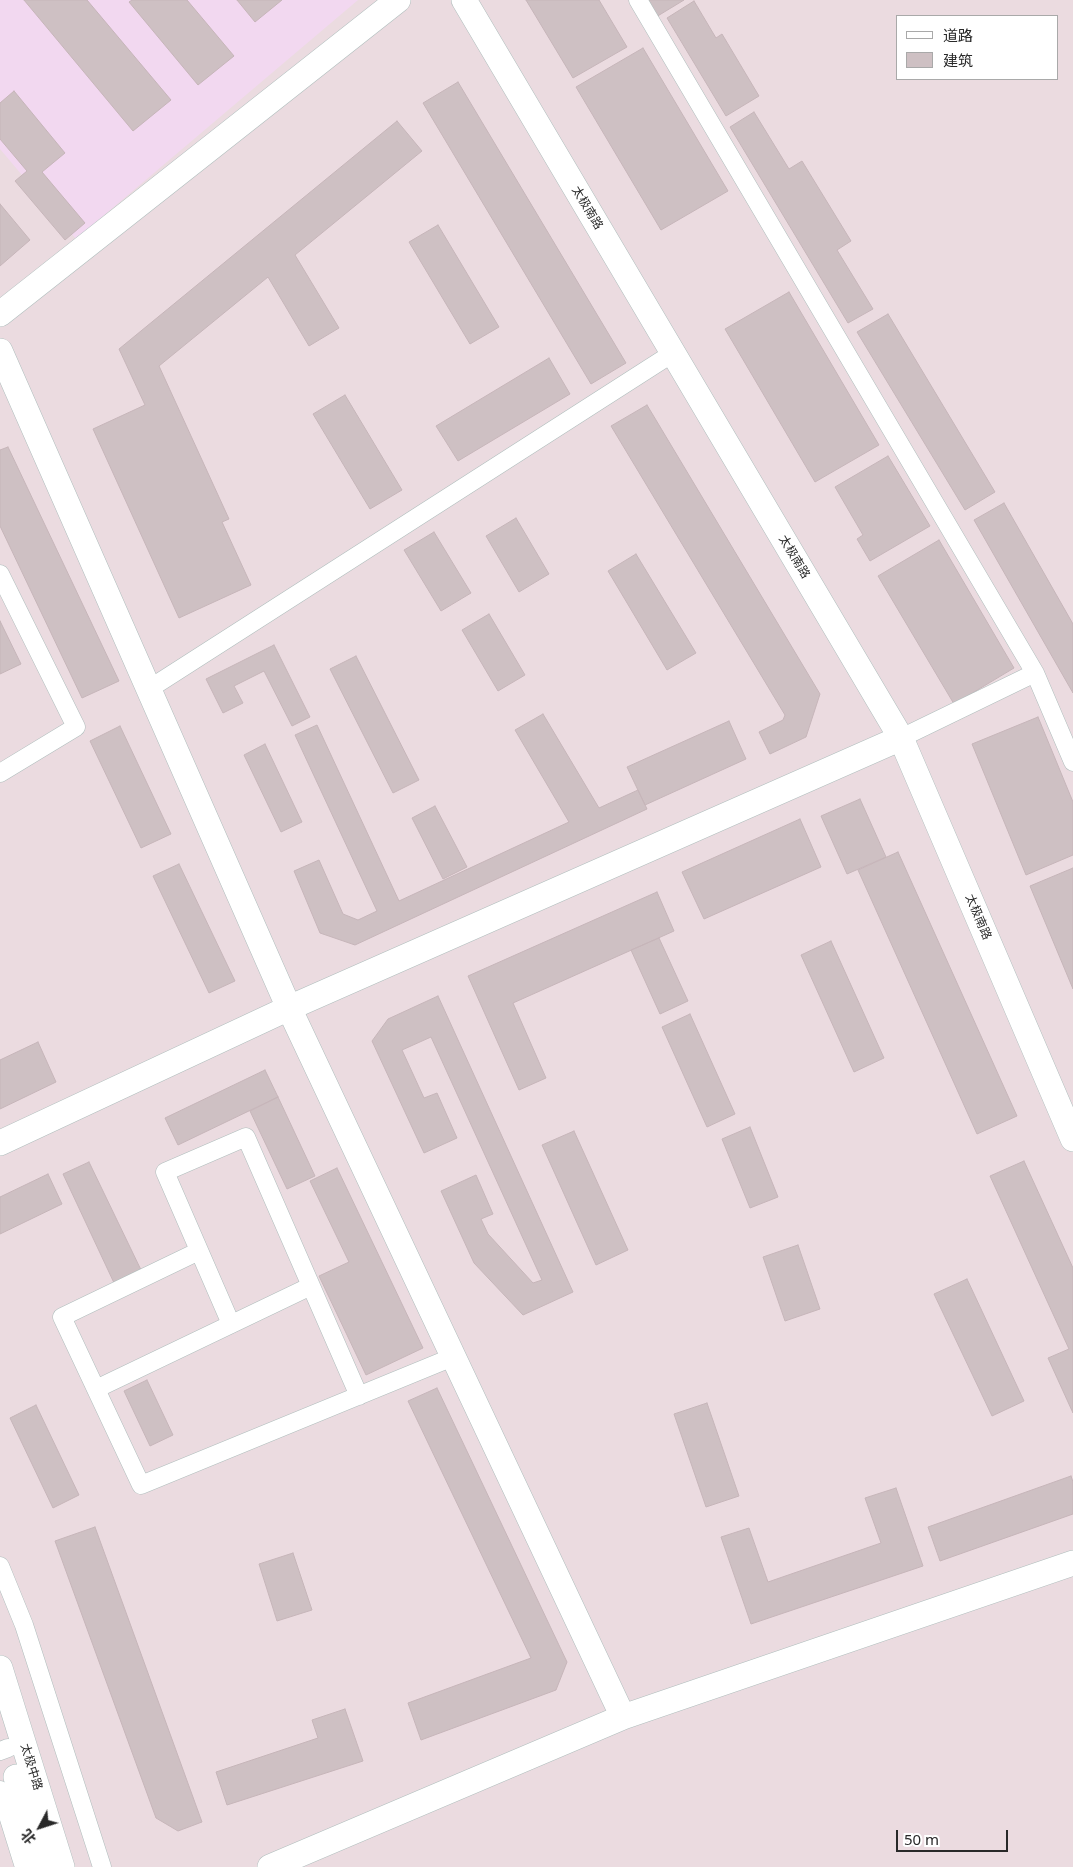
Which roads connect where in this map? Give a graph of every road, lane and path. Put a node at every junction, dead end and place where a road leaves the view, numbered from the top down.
1 (398, 0) edge
2 (464, 0) edge
3 (638, 0) edge
4 (0, 314) edge
5 (0, 351) edge
6 (673, 353) junction
7 (0, 574) edge
8 (1035, 673) junction
9 (149, 689) junction
10 (901, 738) junction
11 (1073, 762) edge
12 (0, 773) edge
13 (289, 1008) junction
14 (1073, 1139) edge
15 (0, 1142) edge
16 (199, 1252) junction
17 (311, 1286) junction
18 (231, 1324) junction
19 (453, 1357) junction
20 (96, 1389) junction
21 (359, 1396) junction
22 (1073, 1563) edge
23 (0, 1566) edge
24 (0, 1668) edge
25 (623, 1717) junction
26 (0, 1724) edge
27 (4, 1749) edge
28 (0, 1790) edge
29 (24, 1867) edge
30 (41, 1867) edge
31 (62, 1867) edge
32 (102, 1867) edge
33 (270, 1867) edge

1 - 4 street
2 - 6 street, 太极南路
3 - 8 street
5 - 9 street
6 - 9 street
6 - 10 street, 太极南路
7 - 12 street
8 - 10 street
8 - 11 street
9 - 13 street
10 - 13 street
10 - 14 street, 太极南路
13 - 15 street
13 - 19 street
16 - 17 street
16 - 18 street
16 - 20 street
17 - 18 street
17 - 21 street
18 - 20 street
19 - 21 street
19 - 25 street
20 - 21 street
22 - 25 street
23 - 32 street
24 - 31 street, 太极中路
25 - 33 street
26 - 27 street, 太极中路
27 - 30 street, 太极中路
28 - 29 street

